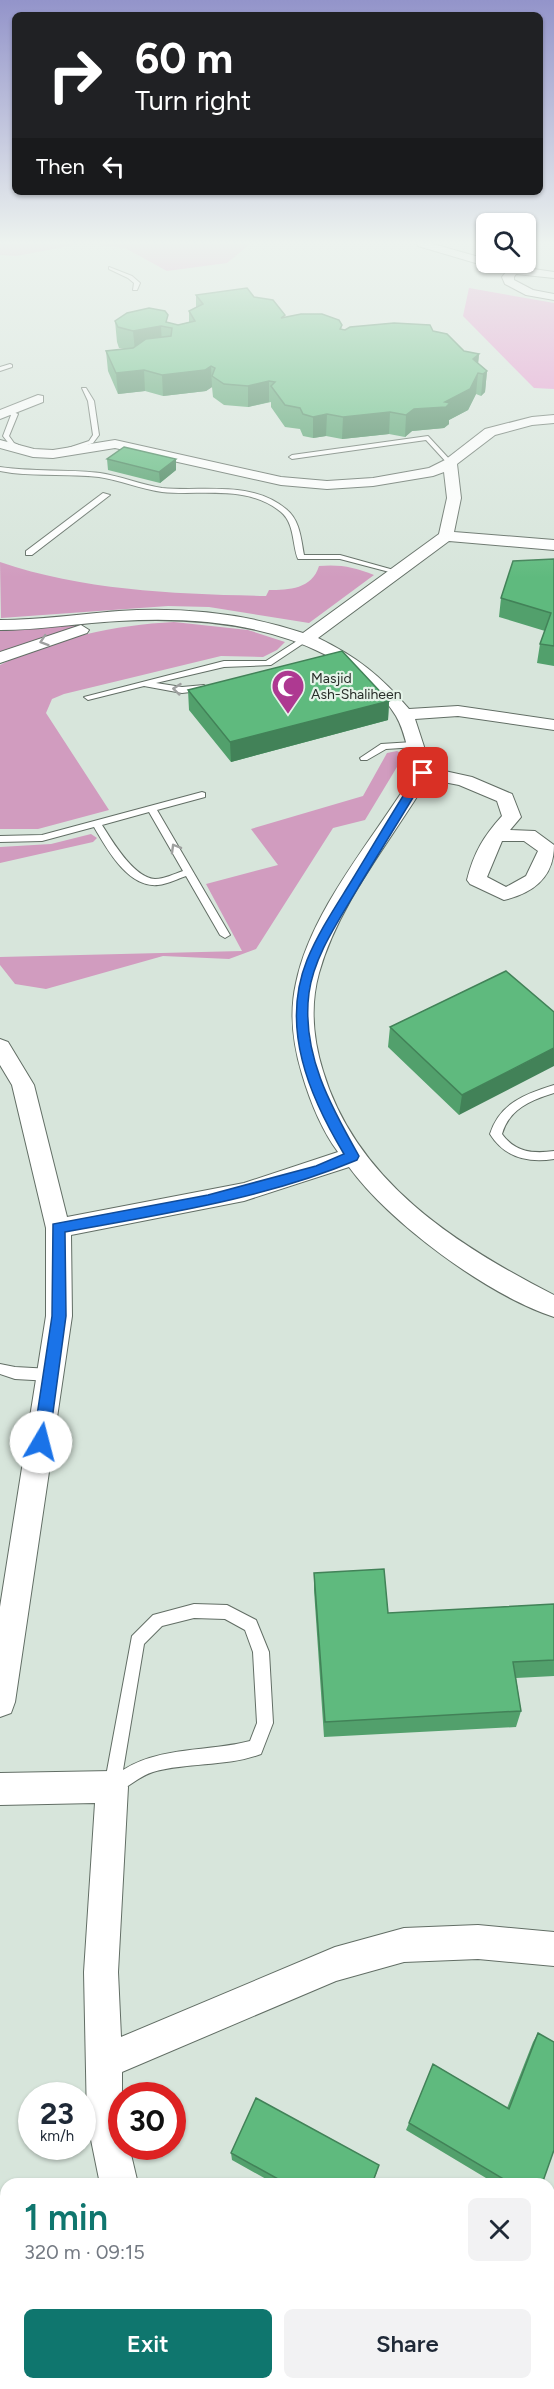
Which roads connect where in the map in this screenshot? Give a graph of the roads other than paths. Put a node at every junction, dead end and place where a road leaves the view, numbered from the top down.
1 (10, 366) dead end
2 (0, 369) edge
3 (84, 388) dead end
4 (38, 399) dead end
5 (5, 413) edge
6 (554, 419) edge
7 (0, 444) edge
8 (292, 457) dead end
9 (450, 463) junction
10 (0, 469) edge
11 (106, 495) dead end
12 (446, 536) junction
13 (554, 545) edge
14 (29, 552) dead end
15 (397, 572) junction
16 (163, 615) junction
17 (0, 625) edge
18 (306, 639) junction
19 (0, 658) edge
20 (143, 684) junction
21 (216, 687) edge
22 (88, 697) dead end
23 (404, 715) junction
24 (554, 724) edge
25 (413, 745) junction
26 (364, 758) dead end
27 (423, 773) junction
28 (202, 795) dead end
29 (152, 810) junction
30 (97, 824) junction
31 (493, 836) dead end
32 (0, 839) edge
33 (189, 872) junction
34 (225, 935) dead end
35 (0, 1047) edge
36 (554, 1089) edge
37 (554, 1155) edge
38 (352, 1156) junction
39 (58, 1228) junction
40 (554, 1307) edge
41 (0, 1369) edge
42 (51, 1374) junction
43 (0, 1702) edge
44 (112, 1787) junction
45 (0, 1789) edge
46 (554, 1949) edge
47 (103, 2062) junction
48 (118, 2178) edge

1 - 2 lane
3 - 5 lane
4 - 5 street
6 - 9 street
7 - 9 street
8 - 9 lane
9 - 12 street
10 - 15 lane
11 - 14 lane
12 - 13 street
12 - 15 street
15 - 18 street
16 - 17 street
16 - 18 street
16 -> 19 street
18 - 20 lane
18 - 23 street
21 -> 20 lane
20 - 22 lane
23 - 24 street
23 - 25 street
25 - 26 lane
25 - 27 street
27 - 31 street
27 - 38 street
28 - 29 lane
29 - 30 lane
33 -> 29 lane
30 - 32 lane
30 - 33 lane
33 - 34 lane
35 - 39 street
36 - 37 lane
38 - 39 street
38 - 40 street
39 - 42 street
41 - 42 lane
42 - 43 street
44 - 44 lane
44 - 45 street
44 - 47 street
46 - 47 street
47 - 48 street

